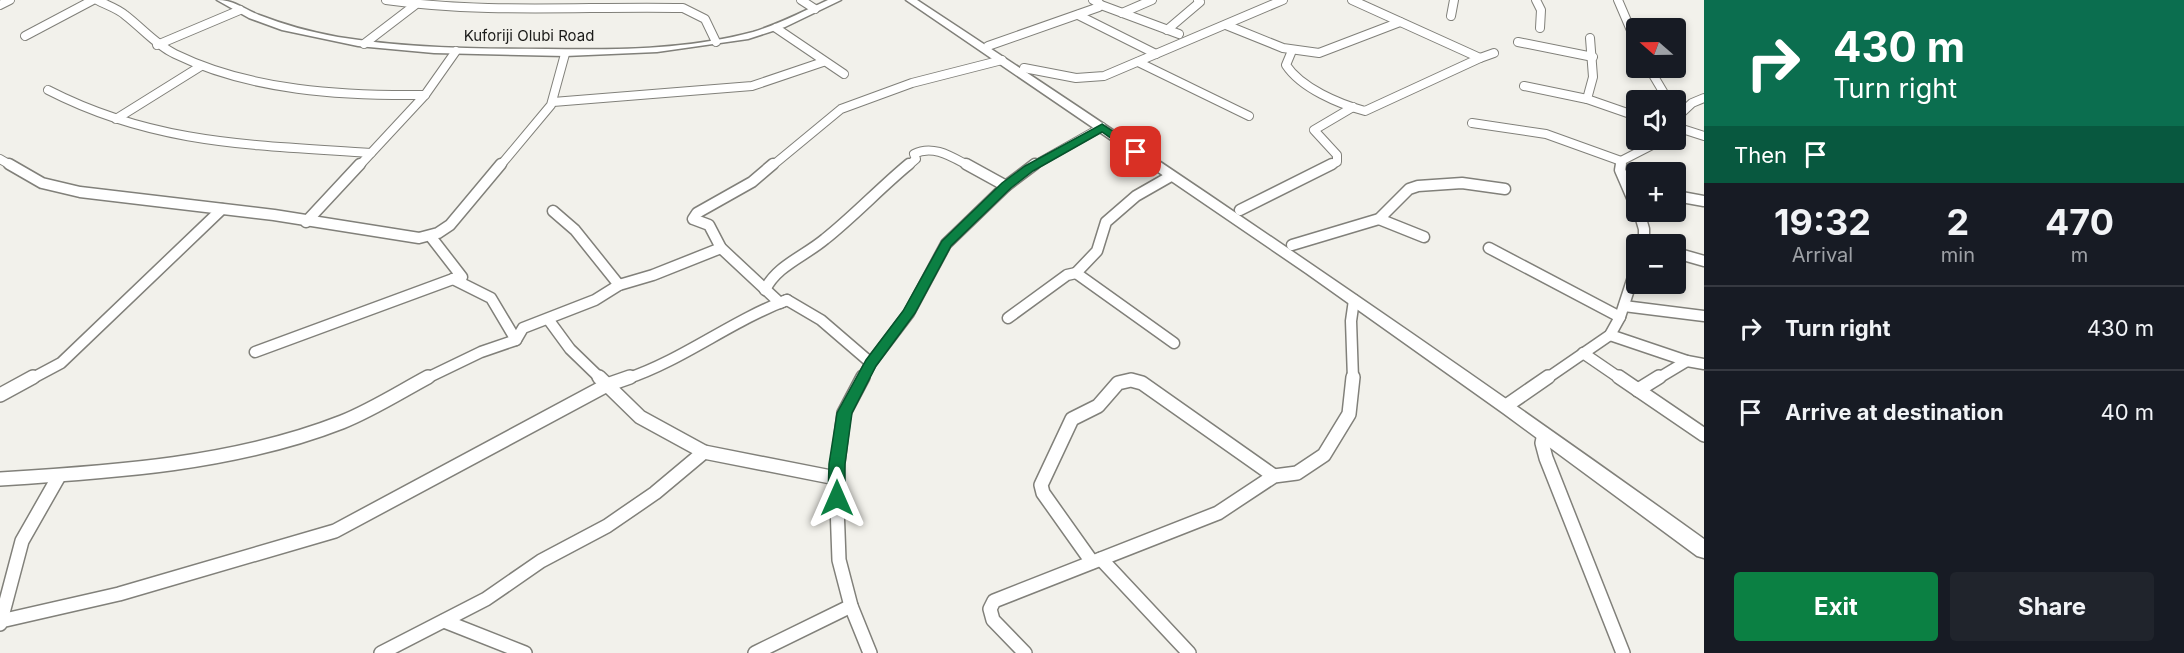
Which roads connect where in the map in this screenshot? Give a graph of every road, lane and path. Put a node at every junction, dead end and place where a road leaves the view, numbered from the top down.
1 (10, 0) edge
2 (95, 0) edge
3 (222, 0) edge
4 (386, 0) edge
5 (801, 0) edge
6 (836, 0) edge
7 (911, 0) edge
8 (921, 0) edge
9 (1093, 0) edge
10 (1152, 0) edge
11 (1198, 0) edge
12 (1283, 0) edge
13 (1352, 0) edge
14 (1536, 0) edge
15 (1618, 0) edge
16 (1452, 1) edge
17 (0, 5) edge
18 (1101, 5) junction
19 (416, 6) junction
20 (815, 9) junction
21 (240, 10) junction
22 (1122, 13) junction
23 (1078, 15) junction
24 (1451, 16) dead end
25 (1626, 19) edge
26 (1400, 22) junction
27 (949, 23) junction
28 (1226, 25) junction
29 (776, 28) junction
30 (1540, 28) dead end
31 (1167, 30) junction
32 (1179, 34) dead end
33 (26, 36) dead end
34 (1590, 38) dead end
35 (716, 42) junction
36 (1518, 42) dead end
37 (364, 44) junction
38 (157, 45) junction
39 (988, 45) junction
40 (456, 51) junction
41 (1291, 53) junction
42 (1494, 53) dead end
43 (565, 54) junction
44 (1156, 54) junction
45 (1593, 57) junction
46 (1480, 58) junction
47 (1002, 60) junction
48 (823, 62) junction
49 (1138, 62) junction
50 (201, 66) junction
51 (1024, 68) junction
52 (844, 74) dead end
53 (1524, 86) dead end
54 (48, 90) dead end
55 (425, 95) junction
56 (1704, 98) edge
57 (1587, 99) junction
58 (553, 102) junction
59 (1353, 108) junction
60 (1686, 111) edge
61 (1626, 113) edge
62 (1249, 116) dead end
63 (116, 119) junction
64 (1472, 123) dead end
65 (1102, 127) junction
66 (1686, 127) edge
67 (1704, 136) edge
68 (1642, 150) edge
69 (371, 153) junction
70 (0, 159) edge
71 (1621, 161) junction
72 (1171, 176) junction
73 (1626, 179) edge
74 (1006, 186) junction
75 (1505, 189) dead end
76 (1686, 198) edge
77 (1704, 201) edge
78 (222, 209) junction
79 (1240, 210) junction
80 (553, 211) dead end
81 (1378, 219) junction
82 (306, 222) junction
83 (431, 237) junction
84 (1424, 237) dead end
85 (1292, 245) junction
86 (721, 248) junction
87 (1490, 248) dead end
88 (1686, 256) edge
89 (1704, 261) edge
90 (1076, 273) junction
91 (453, 279) junction
92 (619, 285) junction
93 (765, 290) junction
94 (1628, 294) edge
95 (787, 300) junction
96 (1354, 300) junction
97 (1622, 311) junction
98 (1704, 316) edge
99 (1008, 318) dead end
100 (548, 319) junction
101 (1610, 335) junction
102 (516, 340) junction
103 (1174, 343) dead end
104 (255, 352) dead end
105 (1583, 353) junction
106 (1687, 361) junction
107 (871, 363) junction
108 (1704, 364) edge
109 (607, 385) junction
110 (1638, 390) junction
111 (0, 395) edge
112 (1510, 404) junction
113 (1544, 434) junction
114 (1704, 435) edge
115 (704, 452) junction
116 (59, 476) junction
117 (1274, 476) junction
118 (836, 478) junction
119 (0, 479) edge
120 (1704, 540) edge
121 (1704, 550) edge
122 (1097, 561) junction
123 (851, 606) junction
124 (444, 621) junction
125 (0, 623) edge
126 (381, 653) edge
127 (525, 653) edge
128 (755, 653) edge
129 (870, 653) edge
130 (1025, 653) edge
131 (1189, 653) edge
132 (1623, 653) edge

1 - 17 street
2 - 33 street
2 - 38 street
3 - 21 main road, Kuforiji Olubi Road
4 - 19 street
5 - 20 street
6 - 20 main road, Kuforiji Olubi Road
7 - 27 main road
8 - 27 main road
9 - 18 street
10 - 22 street
11 - 31 street
12 - 28 street
13 - 26 street
14 - 30 street
15 - 25 street
16 - 24 street
18 - 22 street
18 - 23 street
19 - 35 street
19 - 37 street
20 - 29 main road, Kuforiji Olubi Road
21 - 37 main road, Kuforiji Olubi Road
21 - 38 street
22 - 31 street
23 - 39 street
23 - 44 street
26 - 41 street
26 - 46 street
27 - 39 main road
27 - 47 main road
28 - 41 street
28 - 44 street
29 - 35 main road, Kuforiji Olubi Road
29 - 48 street
31 - 32 street
34 - 45 street
35 - 43 main road, Kuforiji Olubi Road
36 - 45 street
37 - 40 main road, Kuforiji Olubi Road
38 - 50 street
39 - 51 main road
40 - 43 main road, Kuforiji Olubi Road
40 - 55 street
41 - 59 street
42 - 46 street
43 - 58 street
44 - 49 street
45 - 57 street
46 - 59 street
47 - 65 main road
47 - 86 street
48 - 52 street
48 - 58 street
49 - 51 street
49 - 62 street
50 - 55 street
50 - 63 street
51 - 79 main road
53 - 57 street
54 - 63 street
55 - 69 street
56 - 60 street
57 - 61 street
58 - 83 street
59 - 79 street
63 - 69 street
64 - 71 street
65 - 72 main road
65 - 74 street
66 - 67 street
68 - 71 street
69 - 82 street
70 - 78 street
71 - 73 street
72 - 90 street
72 - 96 main road
74 - 93 street
74 - 107 street
75 - 81 street
76 - 77 street
78 - 82 street
78 - 111 street
79 - 85 main road
80 - 92 street
81 - 84 street
81 - 85 street
82 - 83 street
83 - 91 street
85 - 112 main road
86 - 92 street
86 - 93 street
87 - 97 street
88 - 89 street
90 - 99 street
90 - 103 street
91 - 102 street
91 - 104 street
92 - 100 street
93 - 95 street
94 - 97 street
95 - 107 street
95 - 109 street
96 - 112 main road
96 - 117 street
97 - 98 street
97 - 101 street
100 - 102 street
100 - 109 street
101 - 105 street
101 - 106 street
102 - 116 street
105 - 110 street
105 - 112 street
106 - 108 street
106 - 110 street
107 - 118 street
109 - 115 street
109 - 125 street
110 - 114 street
112 - 113 main road
112 - 120 main road
113 - 121 main road
113 - 132 street
115 - 118 street
115 - 124 street
116 - 119 street
116 - 125 street
117 - 122 street
117 - 122 street
118 - 123 street
122 - 130 street
122 - 131 street
123 - 128 street
123 - 129 street
124 - 126 street
124 - 127 street

